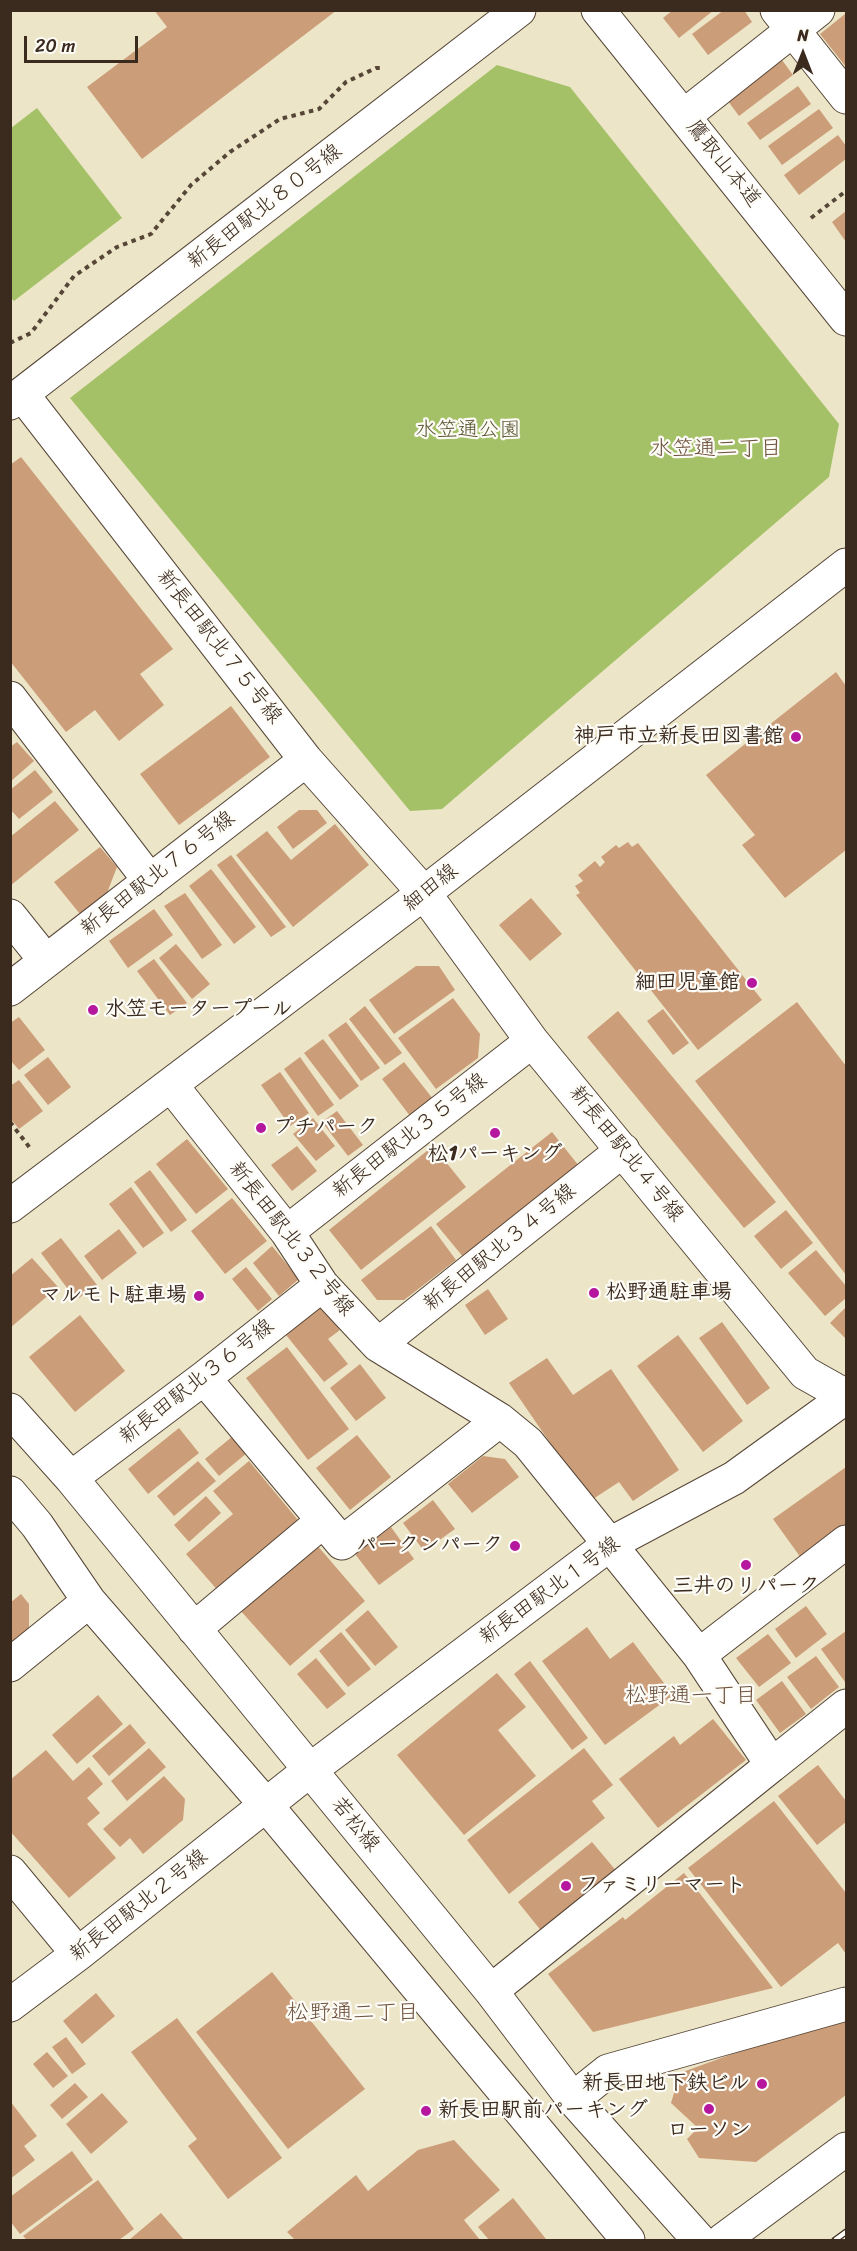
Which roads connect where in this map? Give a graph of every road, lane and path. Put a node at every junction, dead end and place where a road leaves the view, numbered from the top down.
1 (519, 10) edge
2 (598, 10) edge
3 (818, 10) edge
4 (785, 20) edge
5 (387, 68) dead end
6 (846, 97) edge
7 (684, 116) junction
8 (846, 192) edge
9 (805, 224) dead end
10 (846, 319) edge
11 (10, 343) edge
12 (16, 398) edge
13 (846, 565) edge
14 (10, 698) edge
15 (306, 759) junction
16 (150, 881) junction
17 (424, 893) junction
18 (10, 916) edge
19 (46, 961) junction
20 (10, 989) edge
21 (532, 1041) junction
22 (171, 1085) junction
23 (623, 1150) junction
24 (10, 1206) edge
25 (287, 1232) junction
26 (322, 1285) junction
27 (378, 1346) junction
28 (204, 1378) junction
29 (846, 1397) edge
30 (10, 1410) edge
31 (500, 1420) junction
32 (71, 1478) junction
33 (10, 1493) edge
34 (323, 1521) junction
35 (846, 1542) edge
36 (610, 1544) junction
37 (89, 1601) junction
38 (194, 1629) junction
39 (699, 1655) junction
40 (10, 1665) edge
41 (846, 1706) edge
42 (772, 1766) junction
43 (310, 1770) junction
44 (266, 1805) junction
45 (10, 1872) edge
46 (78, 1954) junction
47 (491, 1991) junction
48 (846, 2004) edge
49 (10, 2005) edge
50 (573, 2099) junction
51 (846, 2149) edge
52 (628, 2241) edge
53 (699, 2241) edge
54 (723, 2241) edge

1 - 12 street, 新長田駅北８０号線
2 - 7 street, 鷹取山本道
3 - 4 street
4 - 6 street
4 - 7 street
5 - 11 path
7 - 10 street, 鷹取山本道
8 - 9 path
12 - 15 street, 新長田駅北７５号線
13 - 17 street, 細田線
14 - 16 street
15 - 16 street, 新長田駅北７６号線
15 - 17 street, 新長田駅北７５号線
16 - 19 street, 新長田駅北７６号線
17 - 21 street, 新長田駅北４号線
17 - 22 street, 細田線
18 - 19 street
19 - 20 street, 新長田駅北７６号線
21 - 23 street, 新長田駅北４号線
21 - 25 street, 新長田駅北３５号線
22 - 24 street, 細田線
22 - 25 street, 新長田駅北３２号線
23 - 27 street, 新長田駅北３４号線
23 - 29 street, 新長田駅北４号線
25 - 26 street, 新長田駅北３２号線
26 - 27 street, 新長田駅北３２号線
26 - 28 street, 新長田駅北３６号線
27 - 31 street, 新長田駅北３２号線
28 - 32 street, 新長田駅北３６号線
28 - 34 street
29 - 36 street, 新長田駅北１号線
30 - 32 street, 若松線
31 - 34 street
31 - 36 street, 新長田駅北３２号線
32 - 38 street, 若松線
33 - 37 street
34 - 38 street
35 - 39 street
36 - 39 street, 新長田駅北３２号線
36 - 43 street, 新長田駅北１号線
37 - 40 street
37 - 44 street
38 - 43 street, 若松線
39 - 42 street, 新長田駅北３２号線
41 - 42 street
42 - 47 street
43 - 44 street, 新長田駅北１号線
43 - 47 street, 若松線
44 - 46 street, 新長田駅北２号線
44 - 52 street
45 - 46 street
46 - 49 street, 新長田駅北２号線
47 - 50 street, 若松線
48 - 50 street
50 - 53 street, 若松線
51 - 54 street

